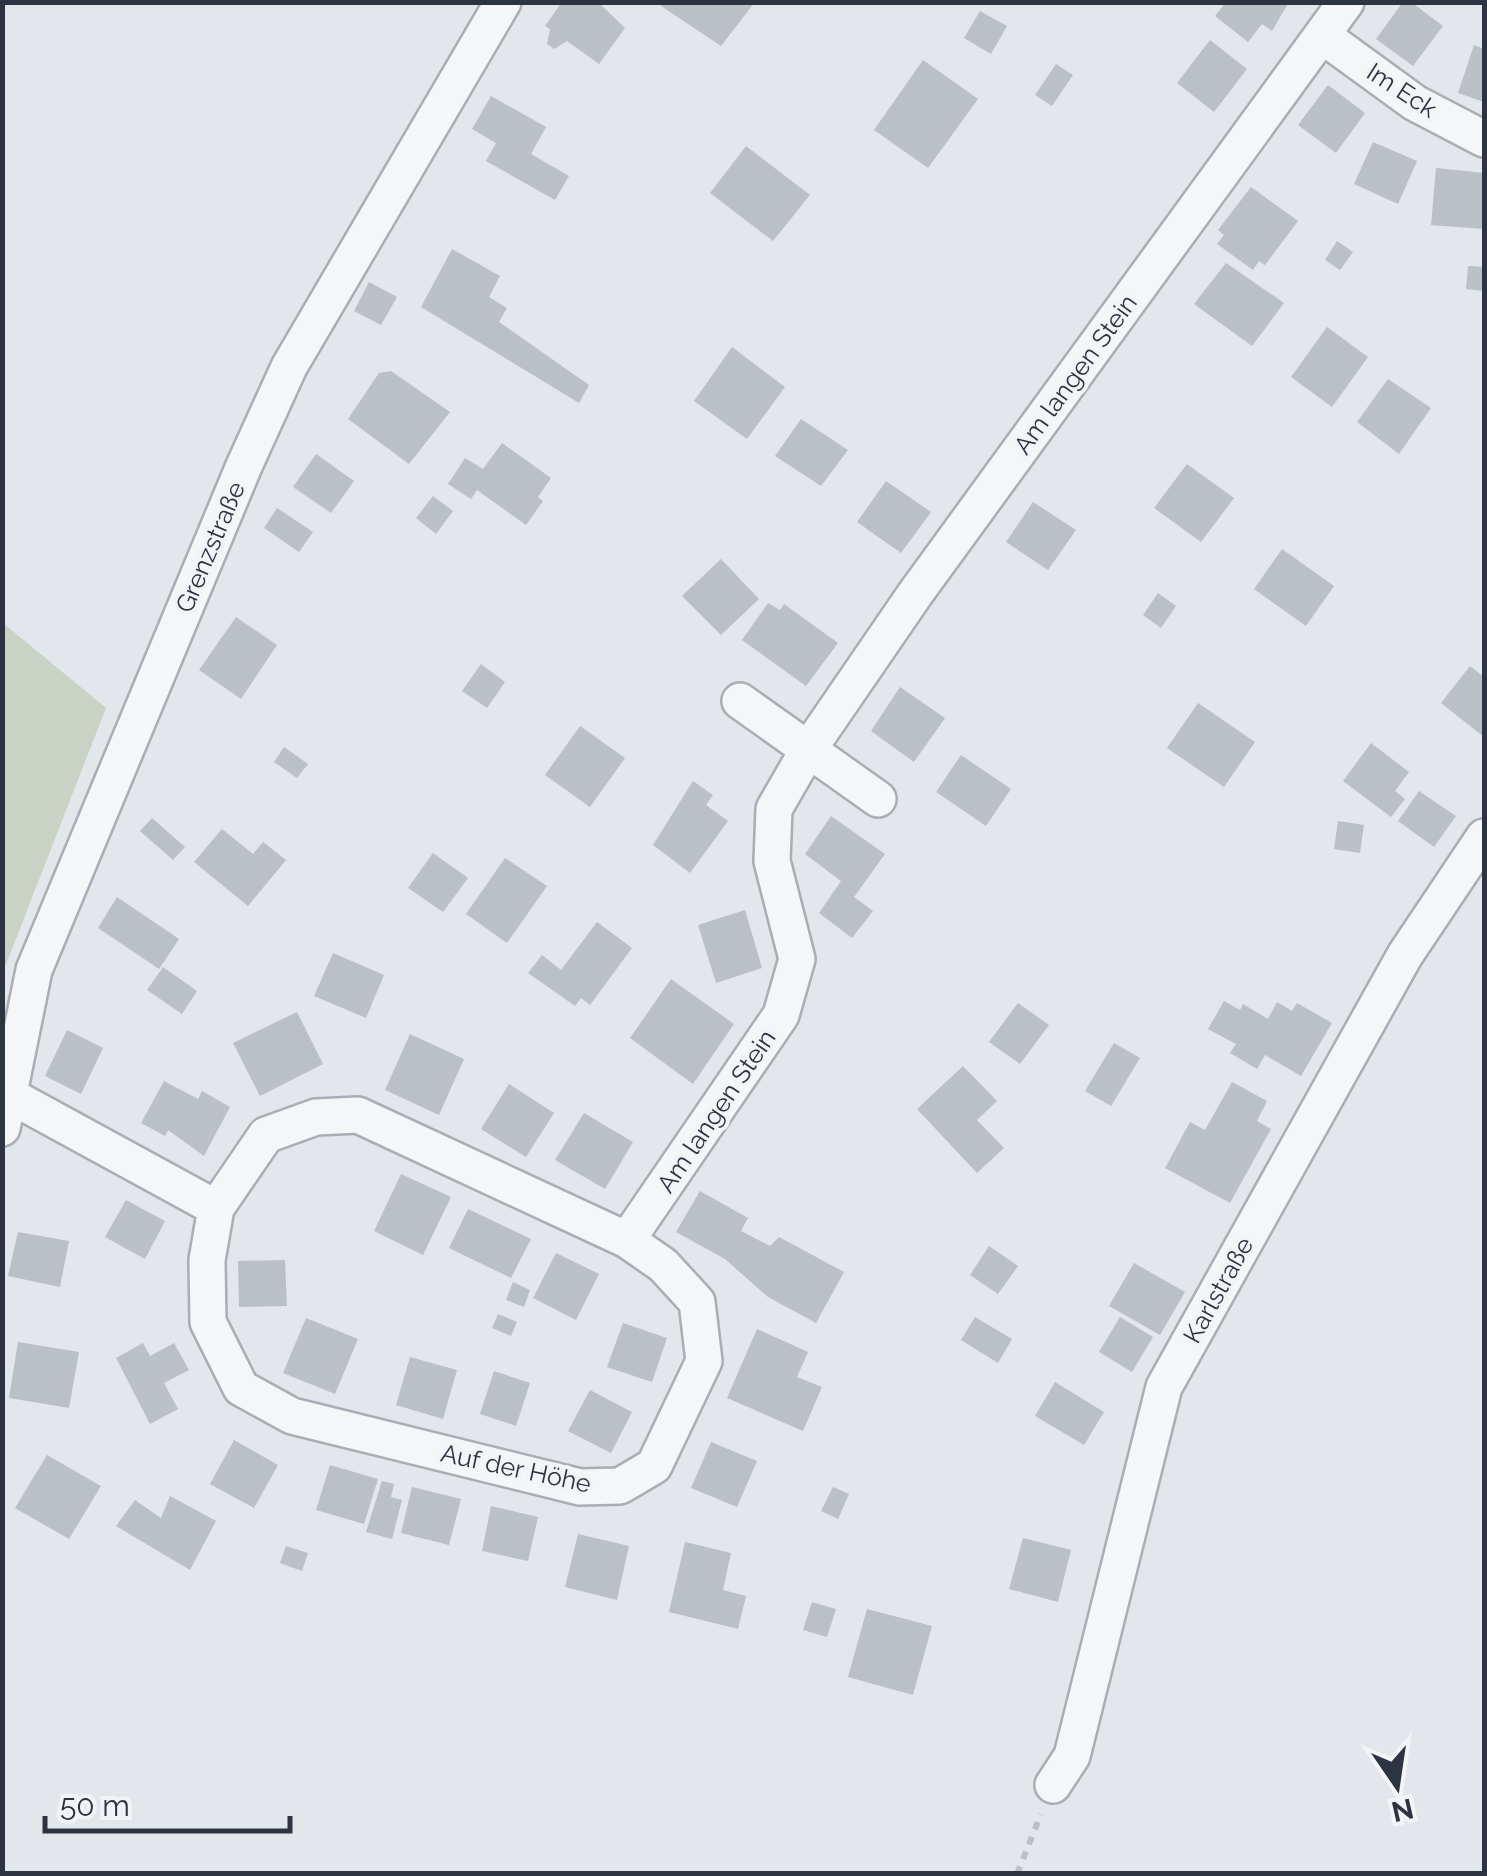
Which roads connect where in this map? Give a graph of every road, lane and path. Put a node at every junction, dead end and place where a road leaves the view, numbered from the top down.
1 (503, 2) edge
2 (1346, 2) edge
3 (1322, 36) junction
4 (1484, 139) edge
5 (740, 701) dead end
6 (808, 750) junction
7 (878, 799) dead end
8 (1484, 837) edge
9 (6, 1112) edge
10 (216, 1208) junction
11 (627, 1240) junction
12 (1052, 1785) joint
13 (1017, 1874) edge

1 - 9 street, Grenzstraße
2 - 3 street, Am langen Stein
3 - 4 street, Im Eck
3 - 6 street, Am langen Stein
5 - 6 street
6 - 7 street
6 - 11 street, Am langen Stein
8 - 12 street, Karlstraße
9 - 10 street
10 - 11 street, Auf der Höhe
10 - 11 street, Auf der Höhe
12 - 13 path

